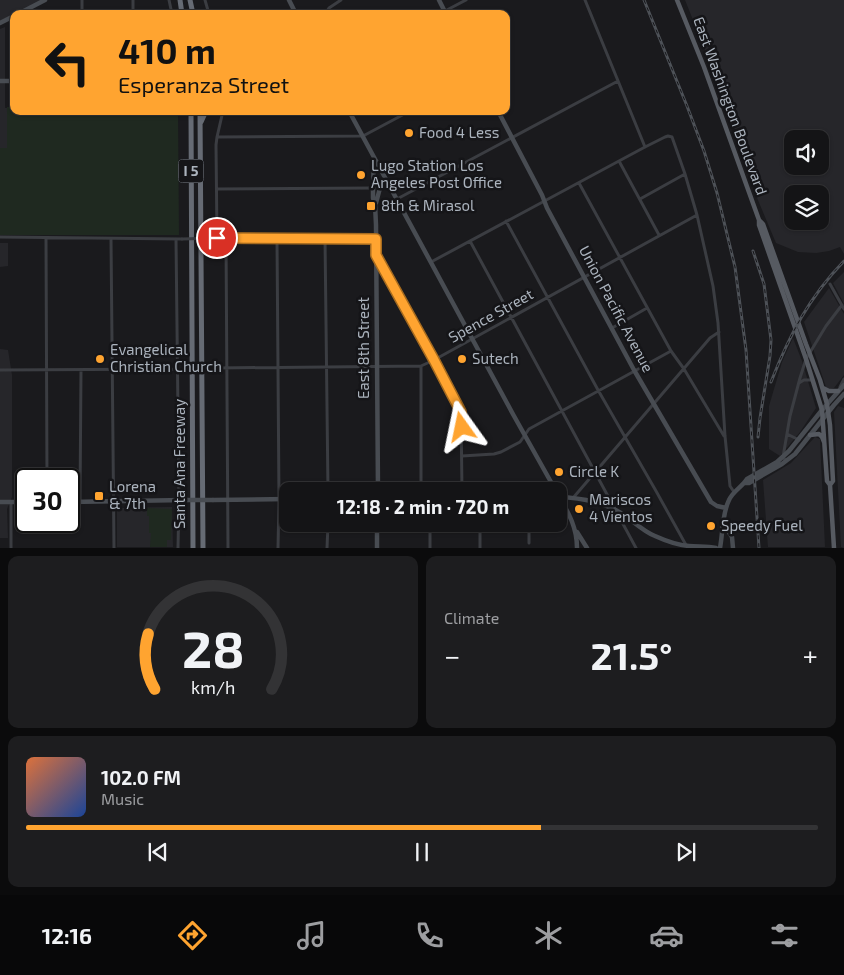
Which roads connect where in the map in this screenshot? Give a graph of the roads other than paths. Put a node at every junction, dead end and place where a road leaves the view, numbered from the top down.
1 (45, 0) edge
2 (341, 0) edge
3 (466, 0) edge
4 (585, 0) edge
5 (677, 0) edge
6 (31, 10) edge
7 (327, 10) edge
8 (448, 10) edge
9 (618, 81) junction
10 (189, 115) edge
11 (200, 115) edge
12 (204, 115) edge
13 (222, 115) edge
14 (351, 115) edge
15 (402, 115) edge
16 (500, 115) edge
17 (200, 122) junction
18 (363, 136) junction
19 (217, 137) junction
20 (512, 138) junction
21 (645, 147) junction
22 (374, 157) junction
23 (619, 161) junction
24 (685, 174) junction
25 (388, 182) junction
26 (579, 183) junction
27 (217, 188) junction
28 (373, 188) junction
29 (397, 199) junction
30 (640, 199) junction
31 (545, 201) junction
32 (375, 204) junction
33 (697, 215) junction
34 (759, 220) junction
35 (506, 222) junction
36 (659, 235) junction
37 (0, 238) edge
38 (46, 238) junction
39 (217, 238) junction
40 (325, 238) junction
41 (111, 239) junction
42 (176, 239) junction
43 (226, 239) junction
44 (276, 239) junction
45 (376, 239) junction
46 (470, 241) junction
47 (376, 255) junction
48 (619, 257) junction
49 (431, 262) junction
50 (584, 277) junction
51 (830, 284) dead end
52 (548, 297) junction
53 (842, 305) junction
54 (647, 308) junction
55 (844, 309) edge
56 (512, 317) junction
57 (612, 328) junction
58 (719, 332) junction
59 (472, 338) junction
60 (671, 351) junction
61 (810, 354) junction
62 (806, 359) junction
63 (434, 360) junction
64 (376, 366) junction
65 (421, 366) junction
66 (227, 367) junction
67 (277, 367) junction
68 (327, 367) junction
69 (178, 368) junction
70 (217, 368) dead end
71 (113, 369) junction
72 (684, 369) junction
73 (0, 370) edge
74 (46, 370) junction
75 (81, 370) junction
76 (634, 370) junction
77 (844, 379) edge
78 (813, 380) junction
79 (799, 383) junction
80 (844, 385) edge
81 (822, 387) junction
82 (598, 390) junction
83 (838, 391) junction
84 (844, 394) edge
85 (654, 404) junction
86 (827, 404) junction
87 (562, 410) junction
88 (822, 410) junction
89 (829, 411) junction
90 (823, 418) junction
91 (524, 434) junction
92 (787, 434) junction
93 (810, 435) junction
94 (725, 436) junction
95 (625, 437) junction
96 (799, 440) junction
97 (825, 446) junction
98 (462, 456) junction
99 (785, 459) junction
100 (47, 468) edge
101 (595, 472) junction
102 (328, 482) edge
103 (378, 482) edge
104 (421, 482) edge
105 (462, 482) edge
106 (551, 482) edge
107 (830, 485) junction
108 (734, 492) junction
109 (567, 497) edge
110 (573, 498) junction
111 (279, 499) junction
112 (181, 500) junction
113 (229, 500) junction
114 (113, 501) junction
115 (0, 502) edge
116 (10, 502) junction
117 (15, 502) edge
118 (80, 502) joint
119 (726, 508) junction
120 (615, 510) junction
121 (567, 511) edge
122 (724, 525) junction
123 (575, 528) junction
124 (328, 532) edge
125 (377, 532) edge
126 (430, 532) edge
127 (480, 532) edge
128 (530, 532) edge
129 (529, 543) dead end
130 (687, 546) junction
131 (11, 548) edge
132 (114, 548) edge
133 (178, 548) edge
134 (193, 548) edge
135 (203, 548) edge
136 (228, 548) edge
137 (278, 548) edge
138 (327, 548) edge
139 (377, 548) edge
140 (430, 548) edge
141 (480, 548) edge
142 (577, 548) edge
143 (587, 548) edge
144 (636, 548) edge
145 (716, 548) edge
146 (720, 548) edge
147 (733, 548) edge
148 (834, 548) edge

1 - 6 main road
2 - 7 street
3 - 8 street
4 - 9 street
5 - 34 main road, East Washington Boulevard
9 - 20 street
9 - 21 street
10 - 134 highway, Santa Ana Freeway / I 5
11 - 17 highway, Santa Ana Freeway / I 5
12 - 17 highway
13 - 19 street
14 - 18 main road
15 - 18 street
16 - 20 main road, Union Pacific Avenue
17 - 135 highway, Santa Ana Freeway / I 5
18 - 19 street
18 - 22 main road
19 - 27 street
20 - 29 street
20 - 31 main road, Union Pacific Avenue
21 - 23 street
21 - 24 street
22 - 25 main road
22 - 28 main road, East 8th Street
23 - 26 street
23 - 30 street
24 - 30 street
24 - 33 street
25 - 29 main road
25 - 32 main road
26 - 31 street
26 - 48 street
27 - 28 street
27 - 39 street
28 - 32 main road, East 8th Street
29 - 49 main road
30 - 36 street
31 - 35 street
31 - 50 main road, Union Pacific Avenue
32 - 45 main road, East 8th Street
33 - 36 street, Spence Street
33 - 58 street
34 - 61 main road, East Washington Boulevard
34 - 62 main road, East Washington Boulevard
35 - 46 street
35 - 52 street
36 - 48 street, Spence Street
37 - 38 street
38 - 41 street
38 - 74 street
39 - 42 street, bridge
39 - 43 street
40 - 44 street
40 - 45 street
40 - 68 street
41 - 42 street
41 - 71 street
42 - 69 street
43 - 44 street
43 - 66 street
44 - 67 street
45 - 47 main road, East 8th Street
46 - 49 street
46 - 56 street
47 - 63 street
47 - 64 main road, East 8th Street
48 - 50 street, Spence Street
48 - 54 street
49 - 59 main road
50 - 52 street, Spence Street
50 - 57 main road, Union Pacific Avenue
51 - 53 street
52 - 56 street, Spence Street
52 - 82 street
53 - 55 street
53 - 61 street
54 - 57 street
54 - 60 street
56 - 59 street, Spence Street
56 - 87 street
57 - 76 main road, Union Pacific Avenue
58 - 72 street
58 - 94 street
59 - 63 street, Spence Street
59 - 91 main road
60 - 72 street
60 - 76 street
61 - 62 street
61 - 81 main road, East Washington Boulevard
62 - 78 main road, East Washington Boulevard
62 - 79 street
63 - 65 street, Spence Street
63 - 98 street
64 - 65 street, Spence Street
64 - 68 street, Spence Street
64 - 103 main road, East 8th Street
65 - 104 street
66 - 67 street, Spence Street
66 - 70 street, Spence Street
66 - 113 street
67 - 68 street, Spence Street
67 - 111 street
68 - 102 street
69 - 71 street
69 - 112 street
71 - 75 street
71 - 114 street
72 - 85 street
72 - 94 street
73 - 74 street
74 - 75 street
74 - 100 street
75 - 118 street
76 - 82 street
76 - 85 main road, Union Pacific Avenue
77 - 83 street
78 - 79 street
78 - 88 main road, East Washington Boulevard
79 - 92 street
80 - 83 main road
81 - 83 main road
81 - 86 main road, East Washington Boulevard
82 - 87 street
82 - 95 street
83 - 86 main road
84 - 89 main road
85 - 95 street
85 - 119 main road, Union Pacific Avenue
86 - 88 main road
86 - 89 main road, East Washington Boulevard
87 - 91 street
87 - 101 street
88 - 90 main road, East Washington Boulevard
88 - 96 main road
89 - 90 main road
89 - 107 main road, East Washington Boulevard
90 - 93 main road
90 - 97 main road, East Washington Boulevard
91 - 98 street
91 - 106 main road
92 - 96 street
92 - 99 street
93 - 97 main road
93 - 99 main road
94 - 108 street
95 - 101 street
95 - 130 street
96 - 99 main road
97 - 107 main road, East Washington Boulevard
98 - 105 street
99 - 108 main road
101 - 110 street
101 - 120 street
107 - 148 main road, East Washington Boulevard
108 - 119 main road
109 - 110 main road
110 - 120 main road
111 - 113 main road
111 - 137 street
112 - 113 main road, bridge
112 - 114 main road
112 - 133 street
113 - 136 street
114 - 118 main road
114 - 132 street
115 - 116 main road
116 - 117 main road
116 - 131 street
119 - 122 main road
120 - 130 main road
120 - 144 street
121 - 123 main road
122 - 146 main road
122 - 147 main road
123 - 142 main road
123 - 143 main road
124 - 138 street
125 - 139 main road
126 - 140 street
127 - 141 street
128 - 129 street
130 - 145 main road

